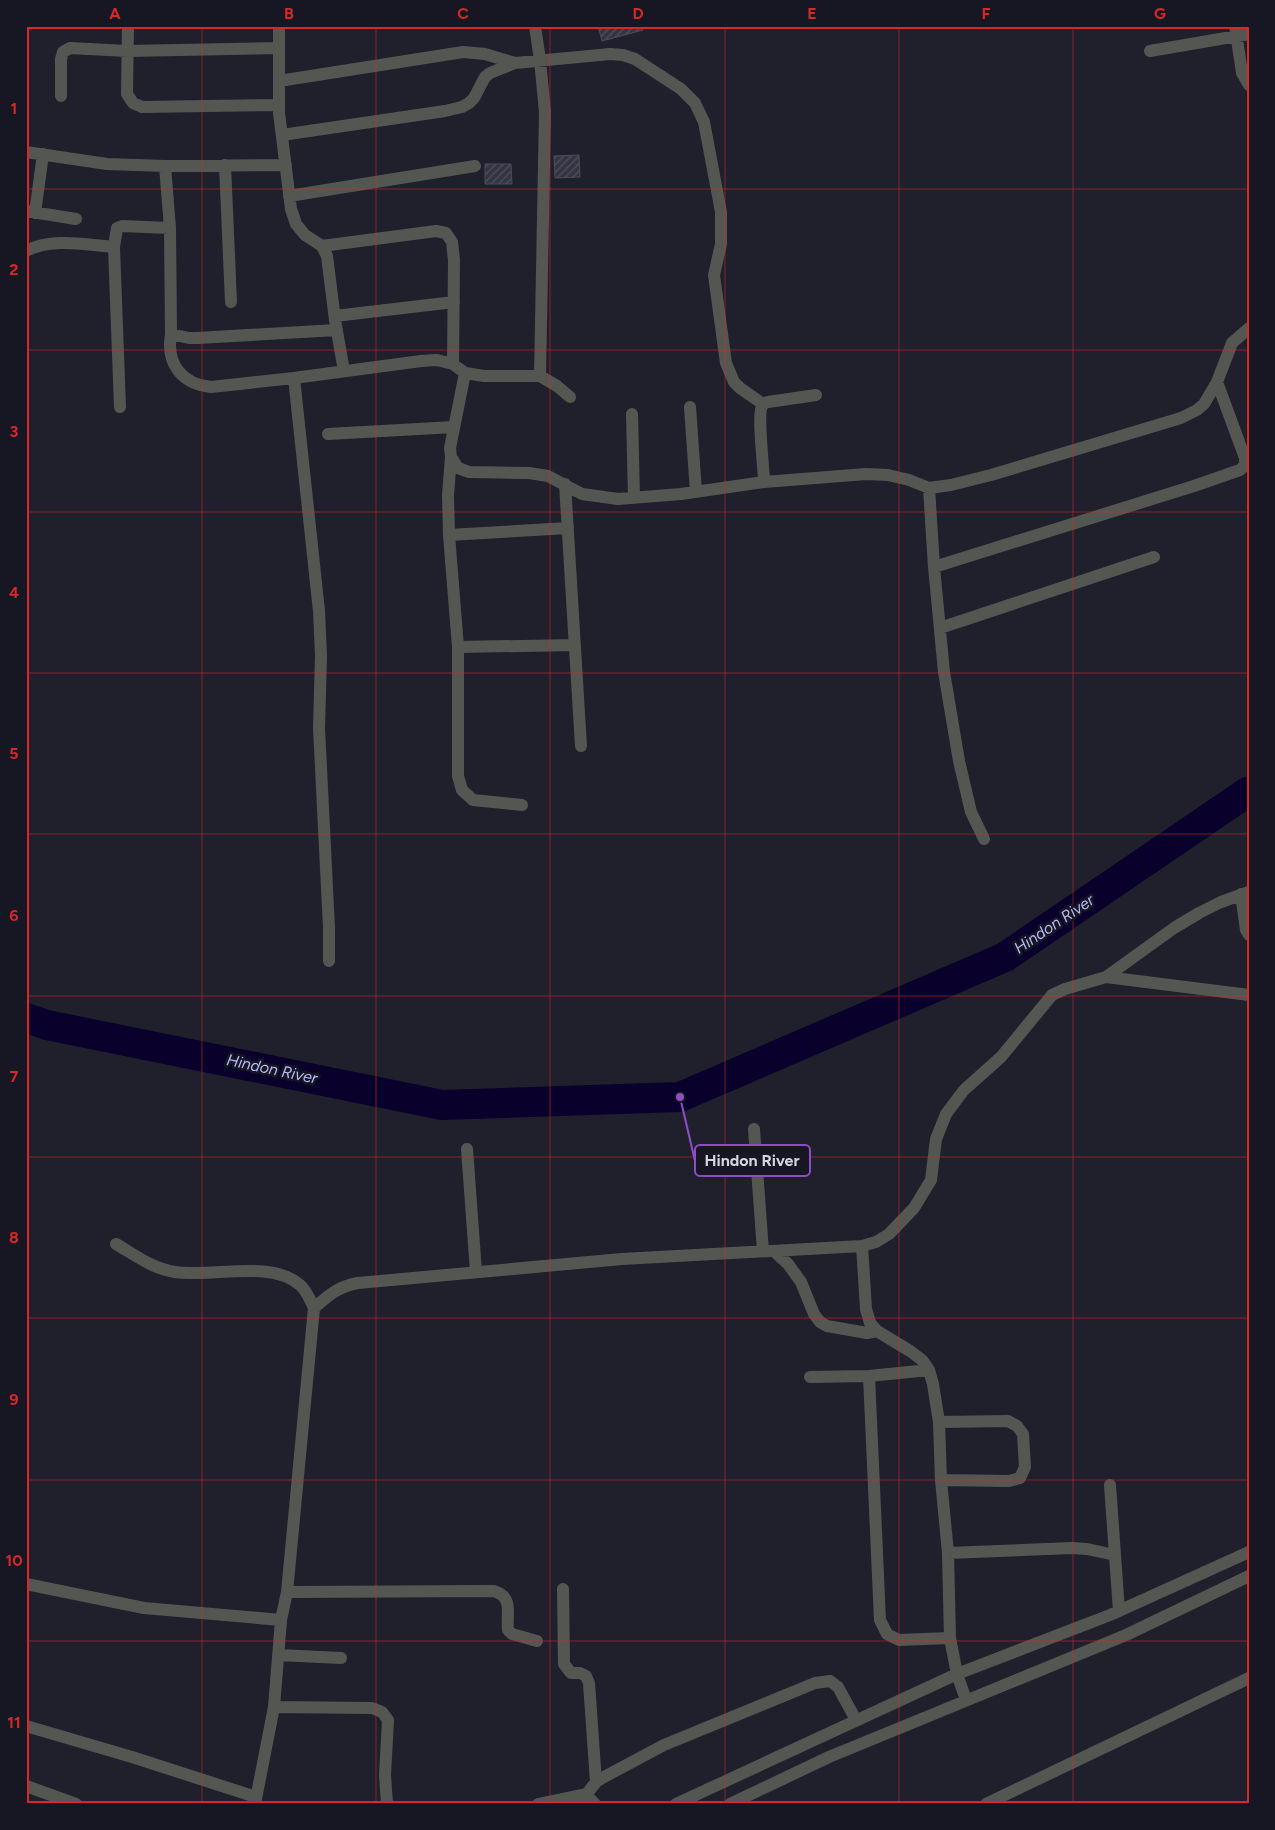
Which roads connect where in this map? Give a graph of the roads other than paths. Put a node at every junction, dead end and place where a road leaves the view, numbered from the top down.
1 (128, 26) edge
2 (279, 26) edge
3 (535, 26) edge
4 (1240, 32) edge
5 (279, 48) junction
6 (127, 50) junction
7 (1150, 51) dead end
8 (540, 60) junction
9 (515, 63) junction
10 (279, 81) junction
11 (1249, 85) edge
12 (61, 96) dead end
13 (279, 105) junction
14 (282, 135) junction
15 (26, 152) edge
16 (42, 154) junction
17 (225, 165) junction
18 (286, 165) junction
19 (165, 166) junction
20 (475, 166) dead end
21 (289, 196) junction
22 (30, 212) edge
23 (76, 219) dead end
24 (170, 228) junction
25 (322, 246) junction
26 (114, 247) junction
27 (26, 251) edge
28 (231, 302) dead end
29 (454, 302) junction
30 (335, 316) junction
31 (1249, 328) edge
32 (337, 330) junction
33 (171, 334) junction
34 (454, 364) junction
35 (344, 371) junction
36 (465, 373) junction
37 (540, 376) junction
38 (294, 378) junction
39 (1216, 382) junction
40 (816, 395) dead end
41 (570, 397) dead end
42 (764, 404) junction
43 (120, 406) dead end
44 (690, 407) dead end
45 (632, 414) dead end
46 (454, 427) junction
47 (328, 434) dead end
48 (452, 458) junction
49 (764, 482) junction
50 (565, 484) junction
51 (929, 488) junction
52 (696, 492) junction
53 (634, 498) junction
54 (568, 528) junction
55 (449, 535) junction
56 (1154, 557) dead end
57 (934, 567) junction
58 (940, 628) junction
59 (575, 645) junction
60 (458, 647) junction
61 (581, 746) dead end
62 (522, 805) dead end
63 (984, 839) dead end
64 (1245, 893) edge
65 (1249, 935) edge
66 (329, 961) dead end
67 (1106, 977) junction
68 (1249, 995) edge
69 (754, 1129) dead end
70 (467, 1149) dead end
71 (116, 1244) dead end
72 (862, 1246) junction
73 (769, 1251) junction
74 (476, 1272) junction
75 (314, 1308) junction
76 (877, 1331) junction
77 (929, 1370) junction
78 (869, 1376) junction
79 (810, 1377) dead end
80 (939, 1422) junction
81 (941, 1480) junction
82 (1110, 1485) dead end
83 (1249, 1552) edge
84 (948, 1553) junction
85 (1114, 1556) junction
86 (1249, 1576) edge
87 (26, 1584) edge
88 (563, 1589) dead end
89 (287, 1592) junction
90 (1119, 1611) junction
91 (281, 1620) junction
92 (950, 1638) junction
93 (537, 1641) dead end
94 (278, 1655) junction
95 (341, 1658) dead end
96 (957, 1674) junction
97 (1249, 1678) edge
98 (966, 1700) junction
99 (274, 1707) junction
100 (856, 1720) junction
101 (26, 1726) edge
102 (596, 1782) junction
103 (26, 1786) edge
104 (255, 1800) edge
105 (590, 1800) edge
106 (76, 1804) edge
107 (387, 1804) edge
108 (538, 1804) edge
109 (676, 1804) edge
110 (730, 1804) edge
111 (986, 1804) edge

1 - 6 street
2 - 5 street
3 - 8 street
4 - 7 street
4 - 11 street
5 - 6 street
5 - 10 street
6 - 12 street
6 - 13 street
8 - 9 street
8 - 37 street
8 - 42 street
9 - 10 street
9 - 14 street
10 - 13 street
13 - 14 street
14 - 18 street
15 - 16 street
16 - 19 street
16 - 22 street
17 - 18 street
17 - 19 street
17 - 28 street
18 - 21 street
19 - 24 street
20 - 21 street
21 - 25 street
22 - 23 street
24 - 26 street
24 - 33 street
25 - 29 street
25 - 30 street
26 - 27 street
26 - 43 street
29 - 30 street
29 - 34 street
30 - 32 street
31 - 39 street
32 - 33 street
32 - 35 street
33 - 38 street
34 - 35 street
34 - 36 street
35 - 38 street
36 - 37 street
36 - 46 street
37 - 41 street
38 - 66 street
39 - 51 street
39 - 57 street
40 - 42 street
42 - 49 street
44 - 52 street
45 - 53 street
46 - 47 street
46 - 48 street
48 - 50 street
48 - 55 street
49 - 51 street
49 - 52 street
50 - 53 street
50 - 54 street
51 - 57 street
52 - 53 street
54 - 55 street
54 - 59 street
55 - 60 street
56 - 58 street
57 - 58 street
58 - 63 street
59 - 60 street
59 - 61 street
60 - 62 street
64 - 65 street
64 - 67 street
67 - 68 street
67 - 72 street
69 - 73 street
70 - 74 street
71 - 75 street
72 - 73 street
72 - 76 street
73 - 74 street
73 - 76 street
74 - 75 street
75 - 89 street
76 - 77 street
77 - 78 street
77 - 80 street
78 - 79 street
78 - 92 street
80 - 81 street
80 - 81 street
81 - 84 street
82 - 85 street
83 - 90 street
84 - 85 street
84 - 92 street
85 - 90 street
86 - 98 street
87 - 91 street
88 - 102 street
89 - 91 street
89 - 93 street
90 - 96 street
91 - 94 street
92 - 96 street
94 - 95 street
94 - 99 street
96 - 98 street
96 - 100 street
97 - 111 street
98 - 110 street
99 - 104 street
99 - 107 street
100 - 102 street
100 - 109 street
101 - 104 street
102 - 105 street
103 - 106 street
105 - 108 street

